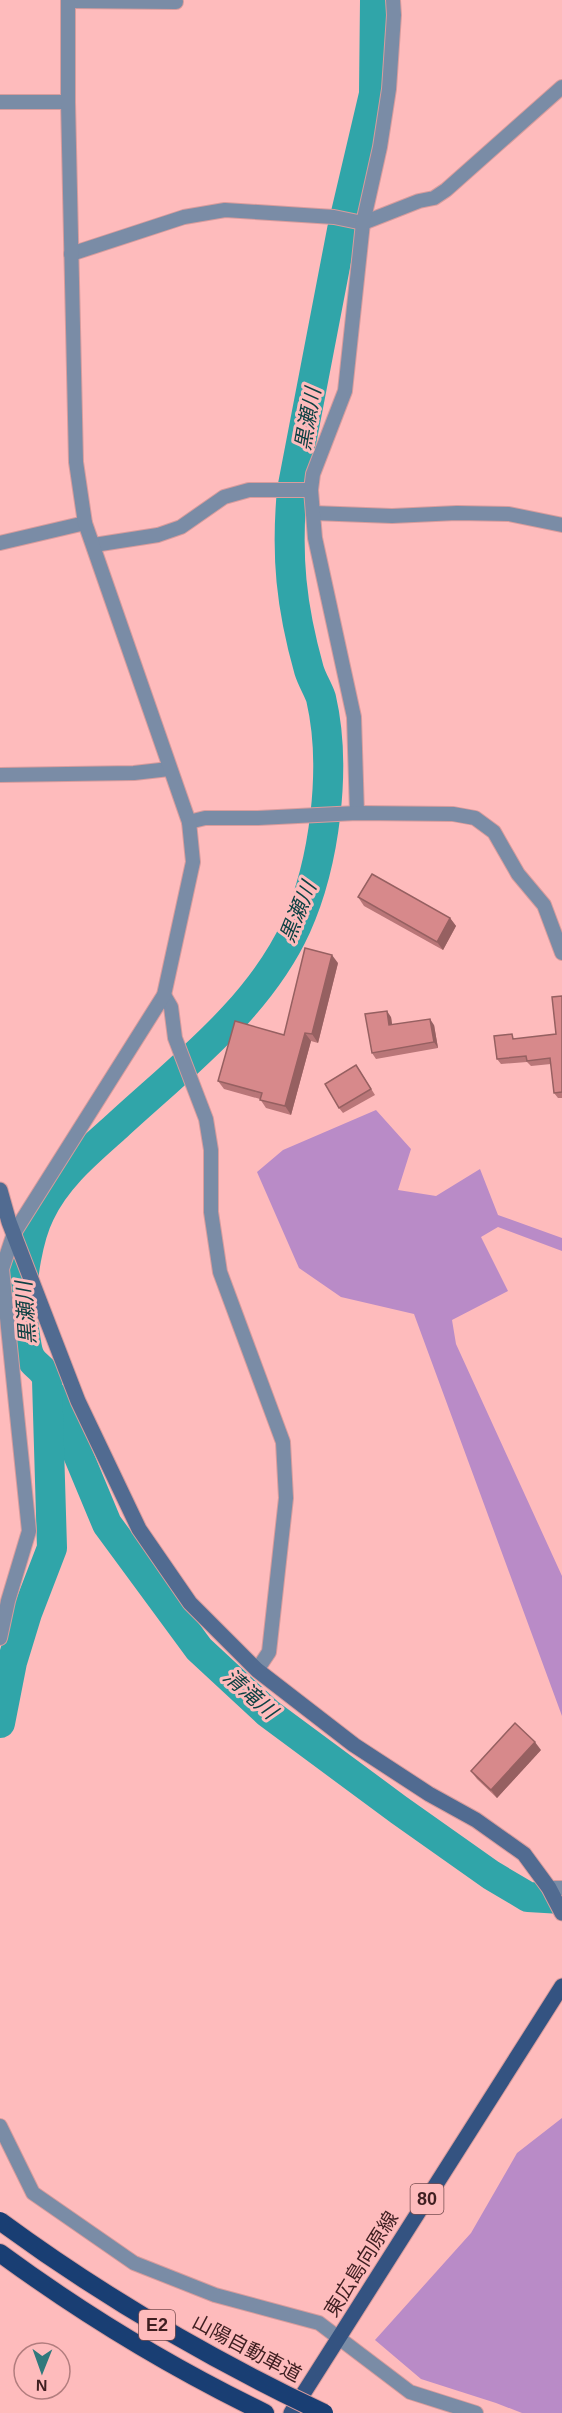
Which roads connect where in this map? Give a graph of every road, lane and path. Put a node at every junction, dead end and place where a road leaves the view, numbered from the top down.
1 (393, 0) edge
2 (68, 1) edge
3 (176, 2) dead end
4 (562, 87) edge
5 (0, 102) edge
6 (68, 102) junction
7 (363, 223) junction
8 (71, 254) junction
9 (311, 490) junction
10 (313, 513) junction
11 (85, 523) junction
12 (562, 525) edge
13 (0, 543) edge
14 (94, 545) junction
15 (169, 770) junction
16 (0, 775) edge
17 (354, 813) junction
18 (189, 822) junction
19 (562, 953) edge
20 (164, 995) junction
21 (0, 1190) edge
22 (15, 1233) junction
23 (0, 1638) edge
24 (258, 1670) junction
25 (556, 1888) edge
26 (561, 1911) edge
27 (562, 1986) edge
28 (0, 2126) edge
29 (0, 2222) edge
30 (0, 2253) edge
31 (338, 2338) junction
32 (265, 2413) edge
33 (291, 2413) edge
34 (324, 2413) edge
35 (476, 2413) edge

1 - 7 street
2 - 3 street
2 - 6 street
4 - 7 street
5 - 6 street
6 - 8 street
7 - 8 street
7 - 9 street
8 - 11 street
9 - 10 street
9 - 14 street
10 - 12 street
10 - 17 street
11 - 13 street
11 - 14 street
14 - 15 street
15 - 16 street
15 - 18 street
17 - 18 street
17 - 19 street
18 - 20 street
20 - 22 street
20 - 24 street
21 - 22 street
22 - 23 street
22 - 24 street
24 - 25 street
25 - 26 street
27 - 31 main road, 東広島向原線 / 80
28 - 31 street
29 - 34 highway, 山陽自動車道 / E2, bridge
30 - 32 highway, E2
31 - 33 main road, 東広島向原線 / 80
31 - 35 street

